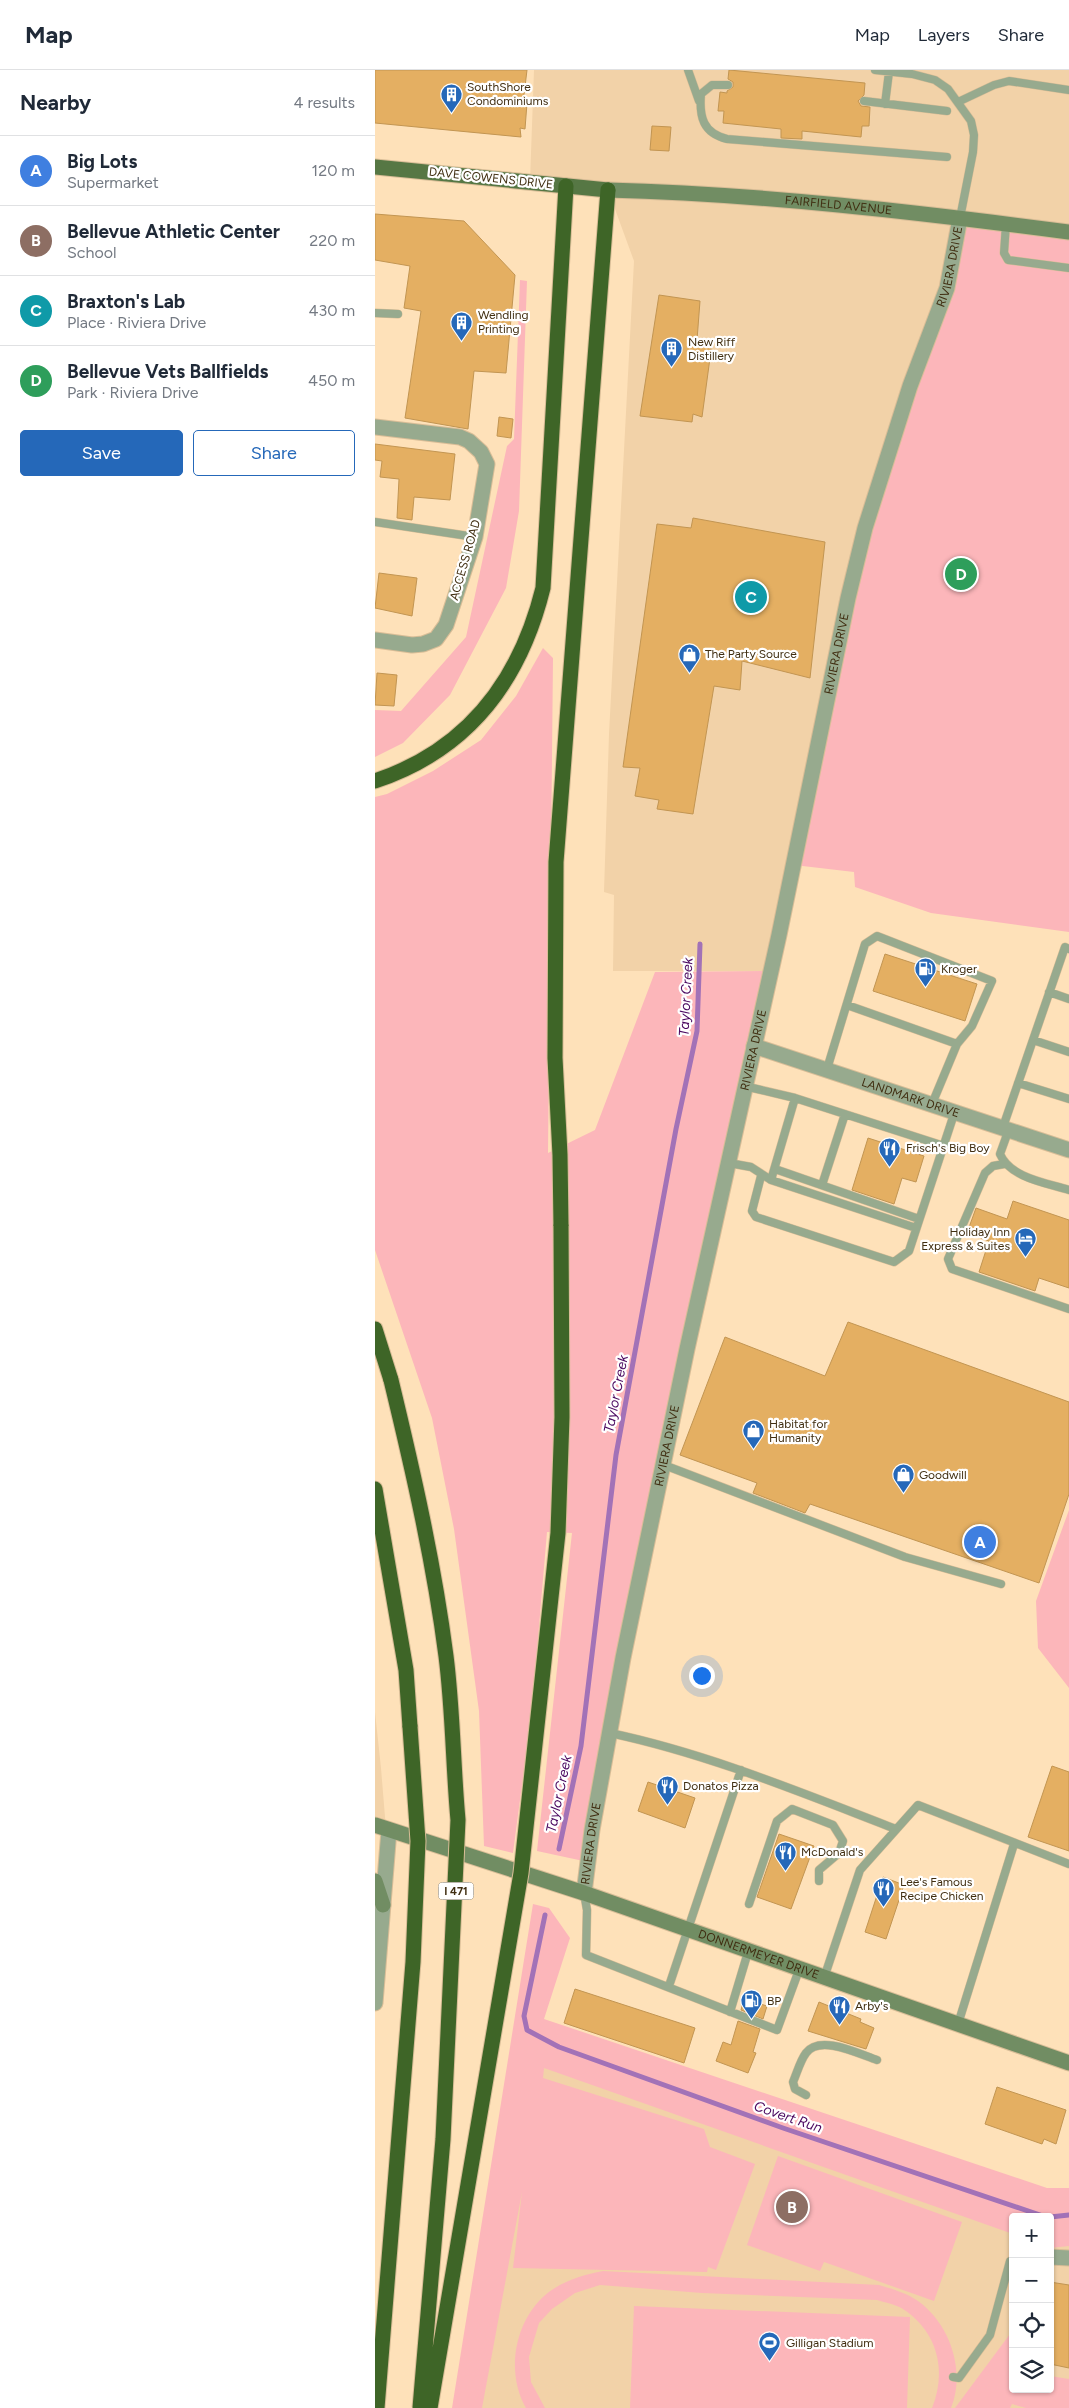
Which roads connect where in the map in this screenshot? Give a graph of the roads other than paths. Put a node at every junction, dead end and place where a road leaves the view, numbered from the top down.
1 (688, 70) edge
2 (875, 70) edge
3 (889, 72) junction
4 (728, 85) dead end
5 (1069, 90) edge
6 (864, 101) dead end
7 (958, 102) junction
8 (885, 104) junction
9 (700, 105) junction
10 (947, 111) dead end
11 (947, 158) dead end
12 (375, 166) edge
13 (566, 186) junction
14 (608, 190) junction
15 (960, 218) junction
16 (1006, 224) junction
17 (1069, 232) edge
18 (1069, 268) edge
19 (375, 313) edge
20 (398, 314) dead end
21 (375, 427) edge
22 (375, 522) edge
23 (475, 537) junction
24 (375, 640) edge
25 (375, 781) edge
26 (1069, 949) edge
27 (1049, 992) junction
28 (1069, 999) edge
29 (847, 1005) junction
30 (1033, 1040) junction
31 (957, 1044) junction
32 (753, 1046) junction
33 (1069, 1052) edge
34 (827, 1069) junction
35 (1018, 1082) junction
36 (745, 1086) junction
37 (795, 1098) junction
38 (1069, 1099) edge
39 (932, 1104) junction
40 (955, 1112) junction
41 (845, 1114) junction
42 (1006, 1128) junction
43 (944, 1146) junction
44 (1069, 1150) edge
45 (729, 1164) junction
46 (1004, 1164) junction
47 (775, 1168) junction
48 (761, 1176) junction
49 (771, 1180) junction
50 (822, 1185) junction
51 (1069, 1190) edge
52 (918, 1224) junction
53 (1069, 1309) edge
54 (375, 1329) edge
55 (664, 1465) junction
56 (375, 1489) edge
57 (1001, 1584) dead end
58 (610, 1733) junction
59 (741, 1770) junction
60 (382, 1827) edge
61 (896, 1829) junction
62 (1014, 1844) junction
63 (1069, 1864) edge
64 (375, 1880) edge
65 (819, 1881) dead end
66 (583, 1893) junction
67 (749, 1904) dead end
68 (383, 1905) junction
69 (687, 1930) junction
70 (748, 1952) junction
71 (799, 1970) junction
72 (824, 1979) junction
73 (669, 1986) junction
74 (375, 2003) edge
75 (730, 2012) junction
76 (958, 2024) junction
77 (877, 2060) dead end
78 (1069, 2063) edge
79 (806, 2095) dead end
80 (1054, 2257) edge
81 (1069, 2258) edge
82 (1009, 2265) edge
83 (953, 2377) dead end
84 (377, 2408) edge
85 (421, 2408) edge
86 (430, 2408) edge

1 - 9 lane
2 - 3 lane
3 - 7 lane
3 - 8 lane
4 - 9 lane
5 - 7 lane
6 - 8 lane
7 - 15 lane
8 - 10 lane
9 - 11 lane
12 - 13 main road, DAVE COWENS DRIVE
13 - 14 main road, DAVE COWENS DRIVE
13 - 25 highway
14 - 15 street, FAIRFIELD AVENUE
14 - 86 highway, bridge
15 - 16 street, FAIRFIELD AVENUE
15 - 32 street, RIVIERA DRIVE
16 - 17 street, FAIRFIELD AVENUE
16 - 18 lane
19 - 20 lane
21 - 23 street, ACCESS ROAD
22 - 23 lane
23 - 24 street, ACCESS ROAD
26 - 27 lane
27 - 28 lane
27 - 30 lane
29 - 31 lane
29 - 31 lane
29 - 34 lane
30 - 33 lane
30 - 35 lane
31 - 39 lane
32 - 34 street, LANDMARK DRIVE
32 - 36 street, RIVIERA DRIVE
34 - 39 street, LANDMARK DRIVE
35 - 38 lane
35 - 42 lane
36 - 37 lane
36 - 45 street, RIVIERA DRIVE
37 - 41 lane
37 - 47 lane
39 - 40 street, LANDMARK DRIVE
40 - 42 street, LANDMARK DRIVE
40 - 43 lane
41 - 43 lane
41 - 50 lane
42 - 44 street, LANDMARK DRIVE
42 - 46 lane
43 - 52 lane
45 - 48 lane
45 - 55 street, RIVIERA DRIVE
46 - 51 lane
46 - 53 lane
47 - 49 lane
47 - 50 lane
48 - 49 lane
48 - 52 lane
49 - 52 lane
50 - 52 lane
54 - 85 highway, I 471, bridge
55 - 57 lane
55 - 58 street, RIVIERA DRIVE
56 - 84 highway, bridge
58 - 59 lane
58 - 66 street, RIVIERA DRIVE
59 - 61 lane
59 - 69 lane
60 - 66 street, DONNERMEYER DRIVE
60 - 68 street
61 - 62 lane
61 - 72 lane
62 - 63 lane
62 - 76 lane
64 - 68 street
65 - 67 lane
66 - 69 street, DONNERMEYER DRIVE
66 - 73 lane
68 - 74 street
69 - 70 street, DONNERMEYER DRIVE
69 - 73 lane
70 - 71 street, DONNERMEYER DRIVE
70 - 75 lane
71 - 72 street, DONNERMEYER DRIVE
71 - 75 lane
72 - 76 street, DONNERMEYER DRIVE
73 - 75 lane
76 - 78 street, DONNERMEYER DRIVE
77 - 79 lane
80 - 81 street
82 - 83 lane

